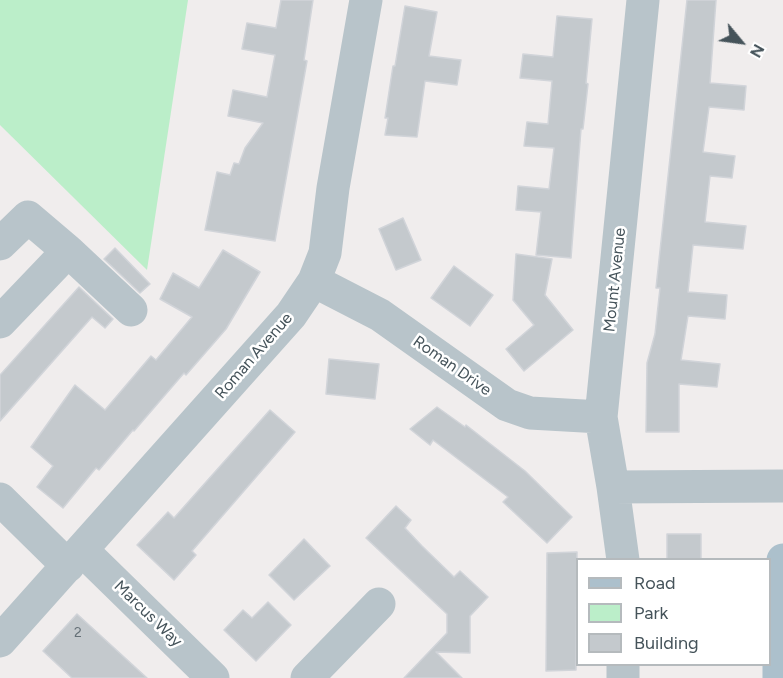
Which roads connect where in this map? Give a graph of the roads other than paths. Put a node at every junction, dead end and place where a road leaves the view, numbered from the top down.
1 (366, 0) edge
2 (644, 0) edge
3 (0, 244) edge
4 (68, 251) junction
5 (314, 281) junction
6 (131, 310) dead end
7 (0, 322) edge
8 (601, 417) junction
9 (783, 486) edge
10 (613, 487) junction
11 (0, 499) edge
12 (75, 558) junction
13 (623, 558) edge
14 (783, 560) edge
15 (379, 604) dead end
16 (0, 641) edge
17 (213, 678) edge
18 (307, 678) edge
19 (779, 678) edge

1 - 5 street, Roman Avenue
2 - 8 street, Mount Avenue
3 - 4 street
4 - 6 street
4 - 7 street
5 - 8 street, Roman Drive
5 - 12 street, Roman Avenue
8 - 10 street, Mount Avenue
9 - 10 street
10 - 13 street, Mount Avenue
11 - 12 street, Marcus Way
12 - 16 street, Roman Avenue
12 - 17 street, Marcus Way
14 - 19 main road
15 - 18 street

